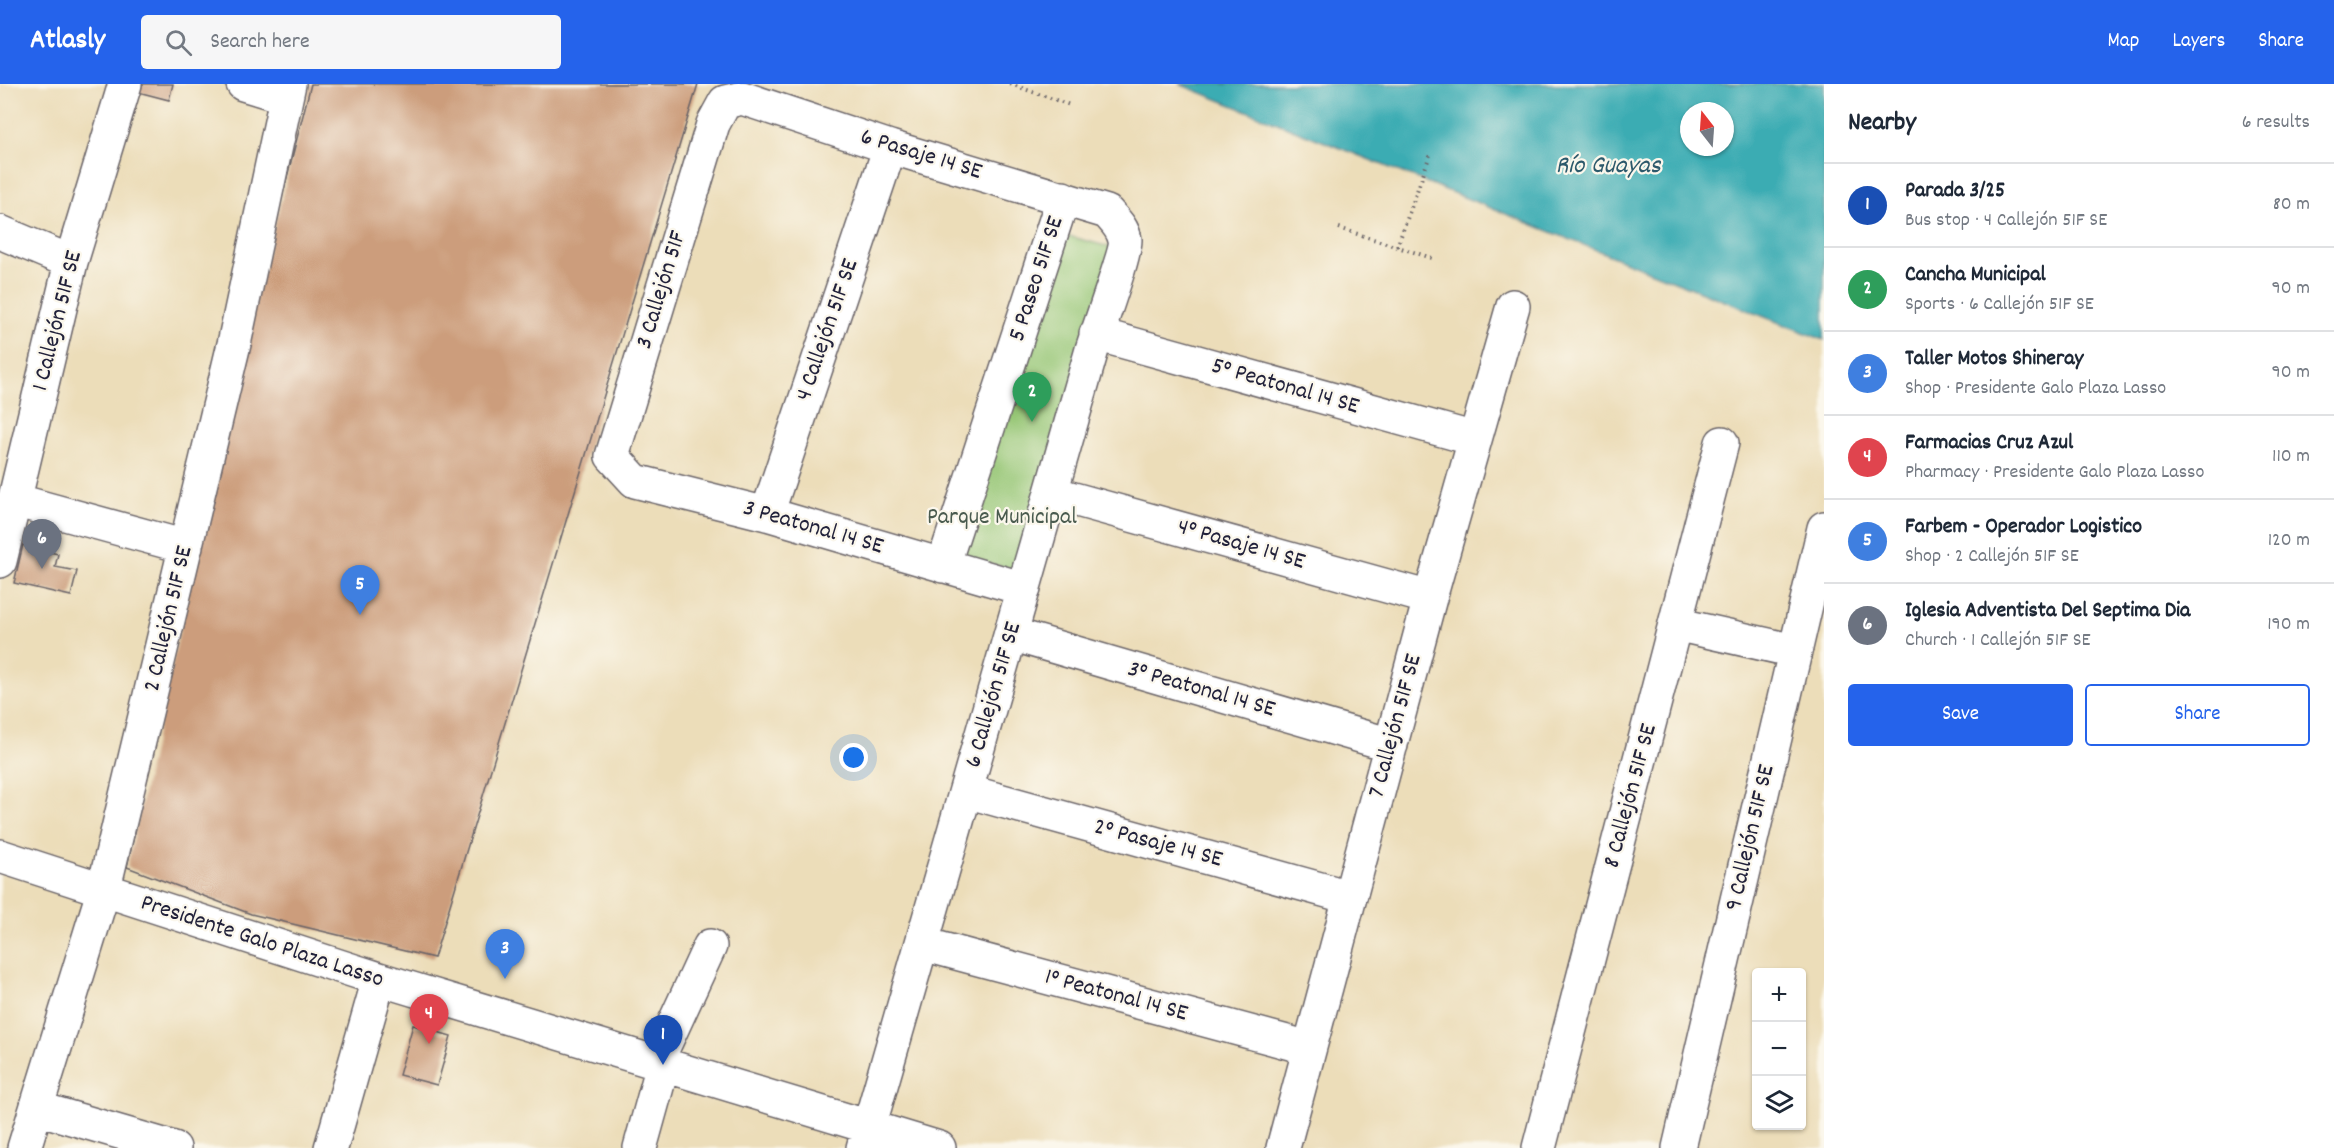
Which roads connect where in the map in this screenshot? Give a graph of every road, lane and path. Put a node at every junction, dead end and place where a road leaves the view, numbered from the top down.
1 (125, 84) edge
2 (243, 84) edge
3 (1010, 84) edge
4 (288, 90) edge
5 (1070, 105) dead end
6 (712, 124) joint
7 (890, 147) junction
8 (1431, 152) dead end
9 (1063, 198) junction
10 (1339, 228) dead end
11 (0, 232) edge
12 (1126, 242) joint
13 (1397, 247) junction
14 (1432, 258) dead end
15 (71, 262) junction
16 (1513, 306) dead end
17 (1096, 334) junction
18 (1475, 440) junction
19 (1722, 443) dead end
20 (612, 456) joint
21 (1052, 493) junction
22 (14, 500) junction
23 (767, 514) junction
24 (1824, 528) edge
25 (186, 547) junction
26 (0, 561) edge
27 (943, 566) junction
28 (1024, 589) junction
29 (1430, 598) junction
30 (1675, 624) junction
31 (1011, 634) junction
32 (1795, 651) junction
33 (1391, 745) junction
34 (966, 791) junction
35 (0, 856) edge
36 (103, 892) junction
37 (1349, 897) junction
38 (923, 944) junction
39 (710, 946) dead end
40 (379, 979) junction
41 (1309, 1048) junction
42 (659, 1064) junction
43 (37, 1108) junction
44 (866, 1138) edge
45 (109, 1139) edge
46 (24, 1148) edge
47 (174, 1148) edge
48 (331, 1148) edge
49 (640, 1148) edge
50 (939, 1148) edge
51 (1283, 1148) edge
52 (1539, 1148) edge
53 (1678, 1148) edge

1 - 15 street, 1 Callejón 51F SE
2 - 4 street
3 - 5 path
4 - 25 street, 2 Callejón 51F SE
6 - 7 street, 6 Pasaje 14 SE
6 - 20 street, 3 Callejón 51F
7 - 9 street, 6 Pasaje 14 SE
7 - 23 street, 4 Callejón 51F SE
8 - 13 path
9 - 12 street, 6 Pasaje 14 SE
9 - 27 street, 5 Paseo 51F SE
10 - 13 path
11 - 15 street
12 - 17 street, 6 Callejón 51F SE
13 - 14 path
15 - 22 street, 1 Callejón 51F SE
16 - 18 street, 7 Callejón 51F SE
17 - 18 street, 5° Peatonal 14 SE
17 - 21 street, 6 Callejón 51F SE
18 - 29 street, 7 Callejón 51F SE
19 - 30 street, 8 Callejón 51F SE
20 - 23 street, 3 Peatonal 14 SE
21 - 28 street, 6 Callejón 51F SE
21 - 29 street, 4° Pasaje 14 SE
22 - 25 street
22 - 26 street, 1 Callejón 51F SE
23 - 27 street, 3 Peatonal 14 SE
24 - 32 street, 9 Callejón 51F SE
25 - 36 street, 2 Callejón 51F SE
27 - 28 street, 3 Peatonal 14 SE
28 - 31 street, 6 Callejón 51F SE
29 - 33 street, 7 Callejón 51F SE
30 - 32 street
30 - 52 street, 8 Callejón 51F SE
31 - 33 street, 3° Peatonal 14 SE
31 - 34 street, 6 Callejón 51F SE
32 - 53 street, 9 Callejón 51F SE
33 - 37 street, 7 Callejón 51F SE
34 - 37 street, 2° Pasaje 14 SE
34 - 38 street, 6 Callejón 51F SE
35 - 36 street, Presidente Galo Plaza Lasso
36 - 40 street, Presidente Galo Plaza Lasso
36 - 43 street, 2 Callejón 51F SE
37 - 41 street, 7 Callejón 51F SE
38 - 41 street, 1° Peatonal 14 SE
38 - 44 street, 6 Callejón 51F SE
39 - 42 street
40 - 42 street, Presidente Galo Plaza Lasso
40 - 48 street
41 - 51 street, 7 Callejón 51F SE
42 - 44 street, Presidente Galo Plaza Lasso
42 - 49 street
43 - 45 street
43 - 46 street, 2 Callejón 51F SE
44 - 50 street, Presidente Galo Plaza Lasso
45 - 47 street

